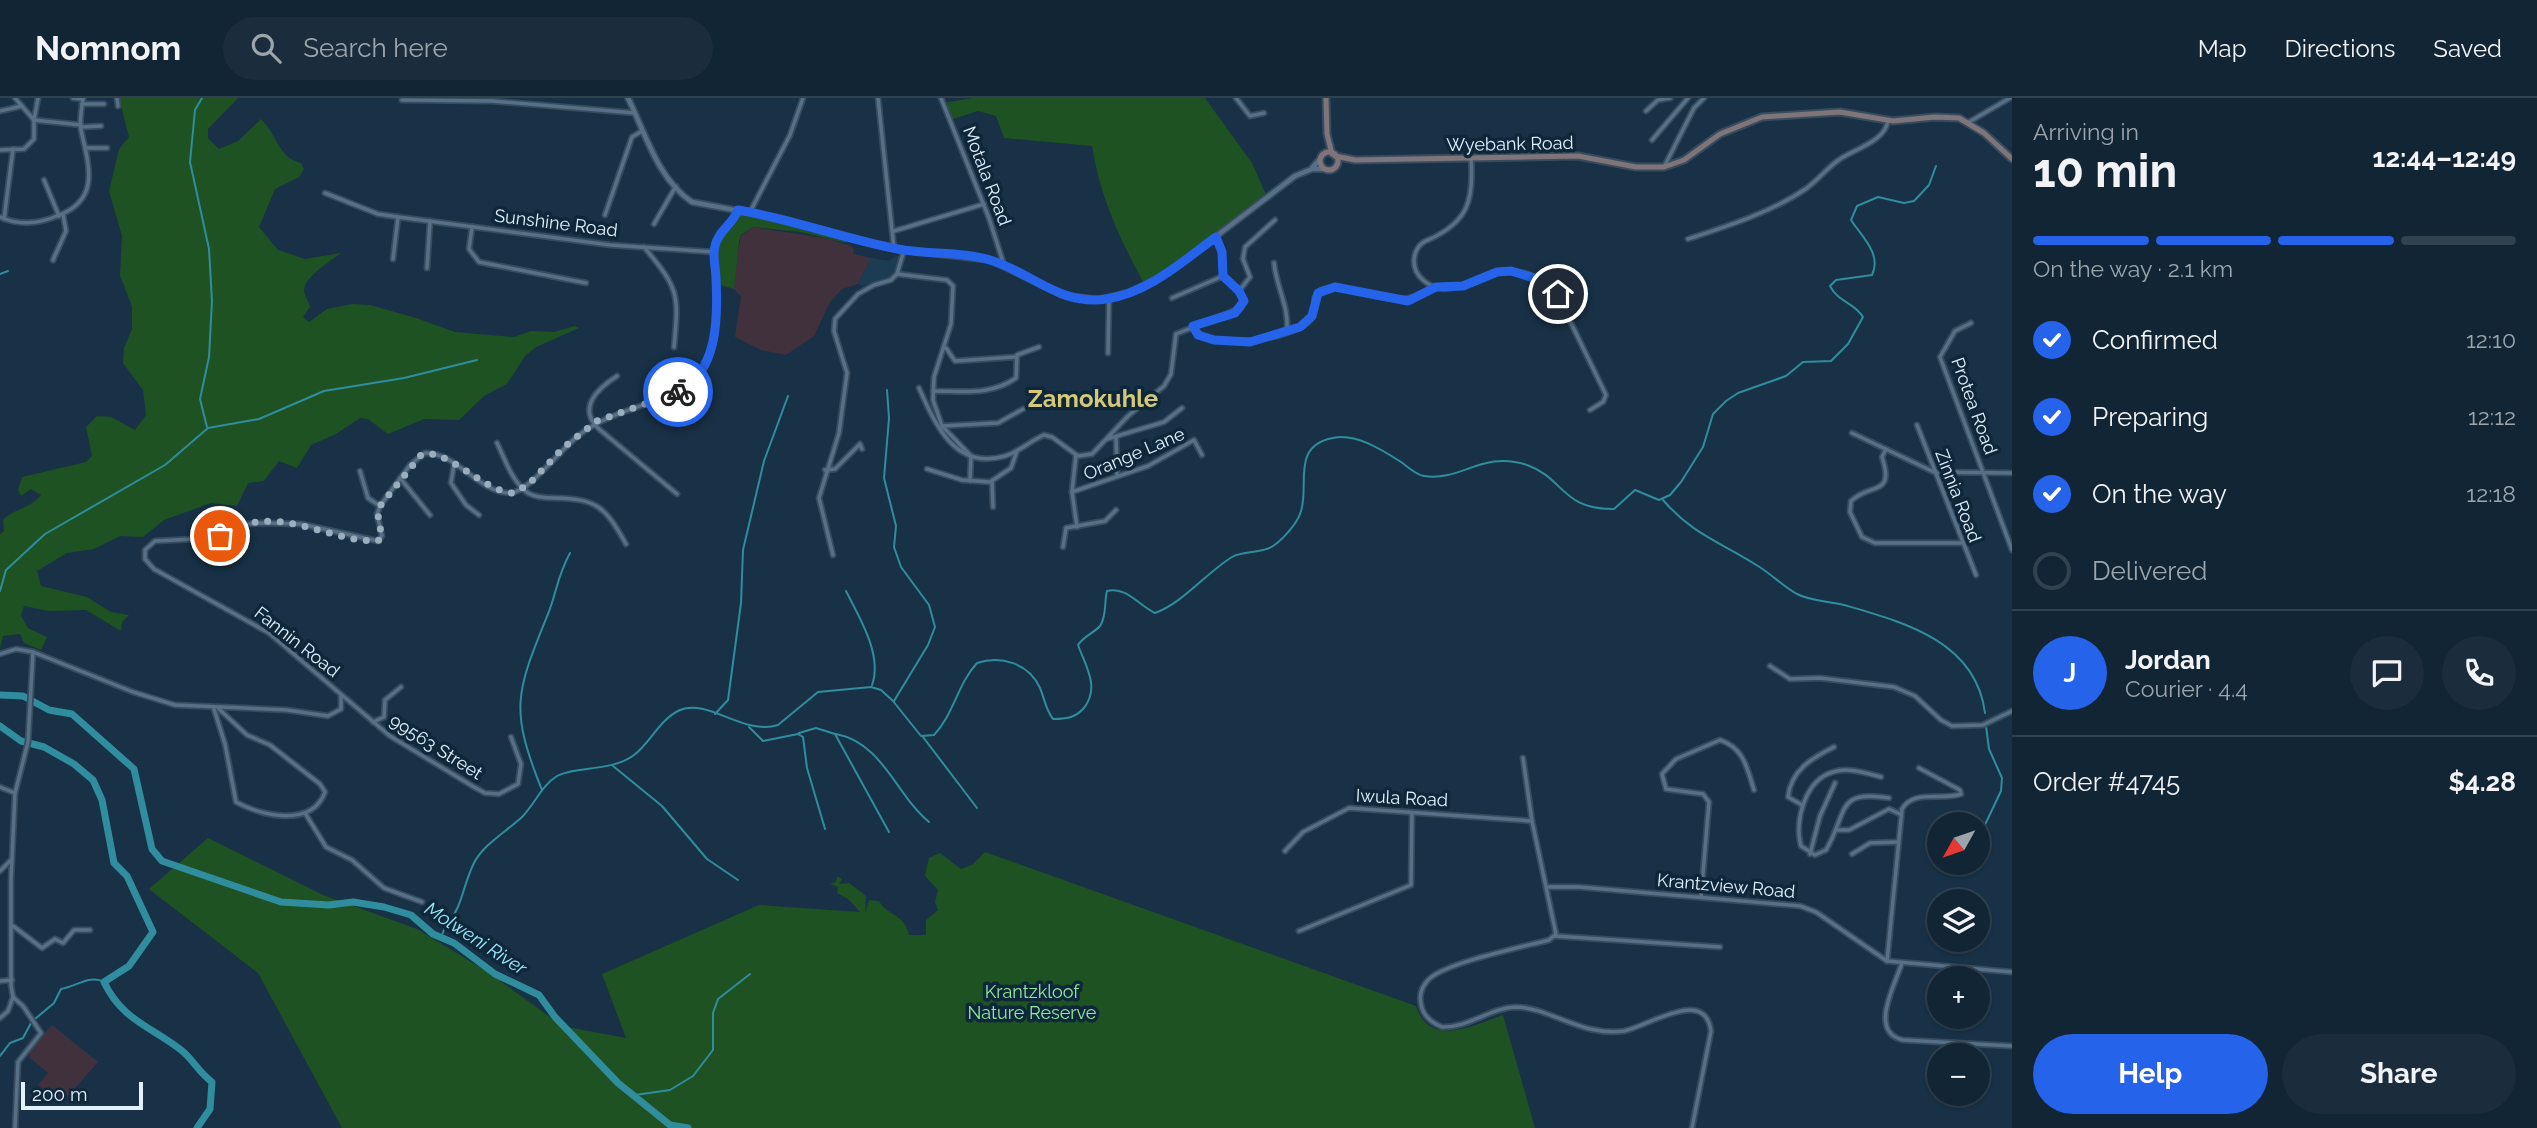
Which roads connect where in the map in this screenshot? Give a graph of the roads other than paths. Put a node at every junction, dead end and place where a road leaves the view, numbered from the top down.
1 (15, 98) edge
2 (38, 98) edge
3 (73, 98) edge
4 (117, 98) edge
5 (803, 98) edge
6 (878, 98) edge
7 (941, 98) edge
8 (1236, 98) edge
9 (1326, 98) edge
10 (1664, 98) edge
11 (1670, 98) edge
12 (1688, 98) edge
13 (1704, 98) edge
14 (2010, 98) edge
15 (630, 99) edge
16 (402, 100) dead end
17 (83, 101) edge
18 (104, 104) dead end
19 (22, 106) junction
20 (118, 106) dead end
21 (0, 111) edge
22 (1646, 111) dead end
23 (635, 113) junction
24 (1264, 113) dead end
25 (34, 120) junction
26 (1888, 120) junction
27 (1969, 122) junction
28 (81, 126) junction
29 (102, 126) dead end
30 (642, 131) junction
31 (1327, 134) junction
32 (1652, 139) dead end
33 (87, 148) junction
34 (107, 148) dead end
35 (13, 149) junction
36 (0, 150) edge
37 (1334, 155) junction
38 (1322, 156) junction
39 (1471, 158) junction
40 (2012, 159) edge
41 (1356, 160) junction
42 (1336, 166) junction
43 (1664, 167) junction
44 (1312, 169) junction
45 (1325, 169) junction
46 (44, 180) dead end
47 (676, 186) junction
48 (325, 193) dead end
49 (984, 204) junction
50 (738, 210) junction
51 (750, 212) junction
52 (61, 215) junction
53 (605, 215) dead end
54 (2, 218) edge
55 (398, 218) junction
56 (1275, 220) dead end
57 (430, 221) junction
58 (654, 224) dead end
59 (472, 226) junction
60 (894, 230) junction
61 (1216, 237) junction
62 (1688, 239) dead end
63 (644, 247) junction
64 (894, 249) junction
65 (904, 250) junction
66 (714, 252) junction
67 (393, 259) dead end
68 (52, 260) dead end
69 (1274, 263) dead end
70 (1004, 265) junction
71 (427, 268) dead end
72 (897, 274) junction
73 (1223, 276) junction
74 (586, 283) dead end
75 (1436, 287) junction
76 (1239, 291) junction
77 (1172, 298) dead end
78 (1110, 299) junction
79 (1971, 323) dead end
80 (1193, 326) junction
81 (1287, 330) junction
82 (674, 347) dead end
83 (1039, 347) dead end
84 (946, 348) junction
85 (1108, 353) dead end
86 (1015, 357) junction
87 (617, 376) dead end
88 (919, 388) dead end
89 (932, 391) junction
90 (1182, 408) dead end
91 (1023, 409) dead end
92 (1590, 410) dead end
93 (593, 423) junction
94 (1917, 425) dead end
95 (942, 426) junction
96 (1852, 433) dead end
97 (1116, 437) junction
98 (1105, 440) junction
99 (496, 443) dead end
100 (862, 449) dead end
101 (1886, 449) junction
102 (1017, 452) junction
103 (1076, 455) junction
104 (1202, 455) dead end
105 (971, 456) junction
106 (454, 465) junction
107 (927, 468) dead end
108 (825, 470) junction
109 (360, 471) dead end
110 (1934, 472) junction
111 (1983, 472) junction
112 (2012, 473) edge
113 (1117, 476) junction
114 (400, 478) junction
115 (970, 481) junction
116 (992, 482) junction
117 (524, 489) junction
118 (677, 494) dead end
119 (1071, 494) junction
120 (380, 506) junction
121 (993, 507) dead end
122 (1116, 509) dead end
123 (430, 515) dead end
124 (480, 515) dead end
125 (1077, 527) junction
126 (1961, 543) junction
127 (626, 544) dead end
128 (1063, 547) dead end
129 (2012, 550) edge
130 (833, 555) dead end
131 (1976, 575) dead end
132 (33, 652) junction
133 (0, 654) edge
134 (1770, 666) dead end
135 (401, 687) dead end
136 (341, 694) junction
137 (216, 709) junction
138 (2012, 710) edge
139 (373, 722) junction
140 (511, 737) dead end
141 (1834, 747) dead end
142 (1523, 758) dead end
143 (1919, 768) dead end
144 (1881, 777) dead end
145 (1835, 783) dead end
146 (0, 787) edge
147 (1754, 790) dead end
148 (15, 793) junction
149 (1889, 798) dead end
150 (1802, 805) junction
151 (305, 813) junction
152 (1412, 813) junction
153 (1900, 814) junction
154 (1532, 821) junction
155 (1836, 830) junction
156 (1898, 842) junction
157 (1285, 851) dead end
158 (1810, 854) junction
159 (1852, 854) dead end
160 (12, 860) junction
161 (0, 871) edge
162 (1547, 887) junction
163 (1701, 897) junction
164 (422, 902) dead end
165 (13, 926) junction
166 (90, 930) dead end
167 (1299, 931) dead end
168 (1555, 936) junction
169 (1720, 947) dead end
170 (1886, 961) junction
171 (1902, 963) junction
172 (2012, 972) edge
173 (12, 980) junction
174 (0, 981) edge
175 (13, 997) junction
176 (0, 1018) edge
177 (2012, 1046) edge
178 (15, 1128) edge
179 (1692, 1128) edge

1 - 19 street
2 - 25 street
3 - 17 street
4 - 20 street
5 - 51 street
6 - 60 street
7 - 49 street, Motala Road
8 - 24 street
9 - 31 main road
10 - 11 street
10 - 22 street
12 - 32 street
13 - 43 street
14 - 27 street
15 - 23 street
16 - 23 street
17 - 18 street
17 - 28 street
19 - 21 street
19 - 25 street
23 - 30 street
25 - 28 street
25 - 35 street
26 - 27 main road, Wyebank Road
26 - 43 main road, Wyebank Road
26 - 62 street
27 - 40 main road
28 - 29 street
28 - 33 street
30 - 47 street
30 - 53 street
31 - 37 main road
31 - 38 main road
33 - 34 street
33 - 52 street
35 - 36 street
35 - 54 street
37 - 38 main road, Wyebank Road
37 - 41 main road, Wyebank Road
37 - 42 main road
38 - 44 street
38 - 45 main road
39 - 41 main road, Wyebank Road
39 - 43 main road, Wyebank Road
39 - 75 street
41 - 42 main road, Wyebank Road
42 - 45 main road, Wyebank Road
44 - 45 street
44 - 61 street
46 - 52 street
47 - 50 street
47 - 58 street
48 - 55 street, Sunshine Road
49 - 60 street
49 - 70 street, Motala Road
50 - 51 street
50 - 66 street
51 - 64 street
52 - 54 street
52 - 68 street
55 - 57 street, Sunshine Road
55 - 67 street
56 - 76 street
57 - 59 street, Sunshine Road
57 - 71 street
59 - 63 street, Sunshine Road
59 - 74 street
60 - 64 street
61 - 73 street
61 - 78 street
63 - 66 street, Sunshine Road
63 - 82 street
64 - 65 street
65 - 70 street
65 - 72 street
66 - 93 street
69 - 81 street
70 - 78 street
72 - 84 street
72 - 108 street
73 - 76 street
73 - 77 street
75 - 81 street
75 - 92 street
76 - 80 street
78 - 85 street
79 - 111 street, Protea Road
80 - 81 street
80 - 98 street
83 - 86 street
84 - 86 street
84 - 89 street
86 - 89 street
87 - 93 street
88 - 105 street
89 - 95 street
90 - 97 street
91 - 95 street
93 - 117 street
93 - 118 street
94 - 110 street, Zinnia Road
95 - 105 street
96 - 101 street
97 - 98 street
97 - 113 street
98 - 103 street
99 - 117 street
100 - 108 street
101 - 110 street
101 - 126 street
102 - 103 street
102 - 105 street
102 - 116 street
103 - 119 street
104 - 113 street, Orange Lane
105 - 115 street
106 - 114 street
106 - 117 street
106 - 124 street
107 - 115 street
108 - 130 street
109 - 120 street
110 - 111 street
110 - 126 street, Zinnia Road
111 - 112 street
111 - 129 street, Protea Road
113 - 119 street, Orange Lane
114 - 120 street
114 - 123 street
115 - 116 street
116 - 121 street
117 - 127 street
119 - 125 street
120 - 136 street, Fannin Road
122 - 125 street
125 - 128 street
126 - 131 street, Zinnia Road
132 - 133 street
132 - 137 street
132 - 148 street
134 - 138 street
135 - 139 street
136 - 137 street
136 - 139 street, 99563 Street
137 - 151 street
137 - 151 street
139 - 140 street, 99563 Street
141 - 150 street
142 - 154 street
143 - 153 street
144 - 150 street
145 - 158 street
146 - 148 street
147 - 163 street
148 - 160 street
149 - 155 street
150 - 158 street
151 - 164 street
152 - 154 street, Iwula Road
152 - 157 street, Iwula Road
152 - 167 street
153 - 155 street
153 - 156 street
154 - 162 street
155 - 158 street
156 - 159 street
156 - 170 street
160 - 161 street
160 - 165 street
162 - 163 street, Krantzview Road
162 - 168 street
163 - 170 street, Krantzview Road
165 - 166 street
165 - 173 street
168 - 169 street
168 - 179 street
170 - 171 street, Krantzview Road
171 - 172 street, Krantzview Road
171 - 177 street
173 - 174 street
173 - 175 street
175 - 176 street
175 - 178 street

